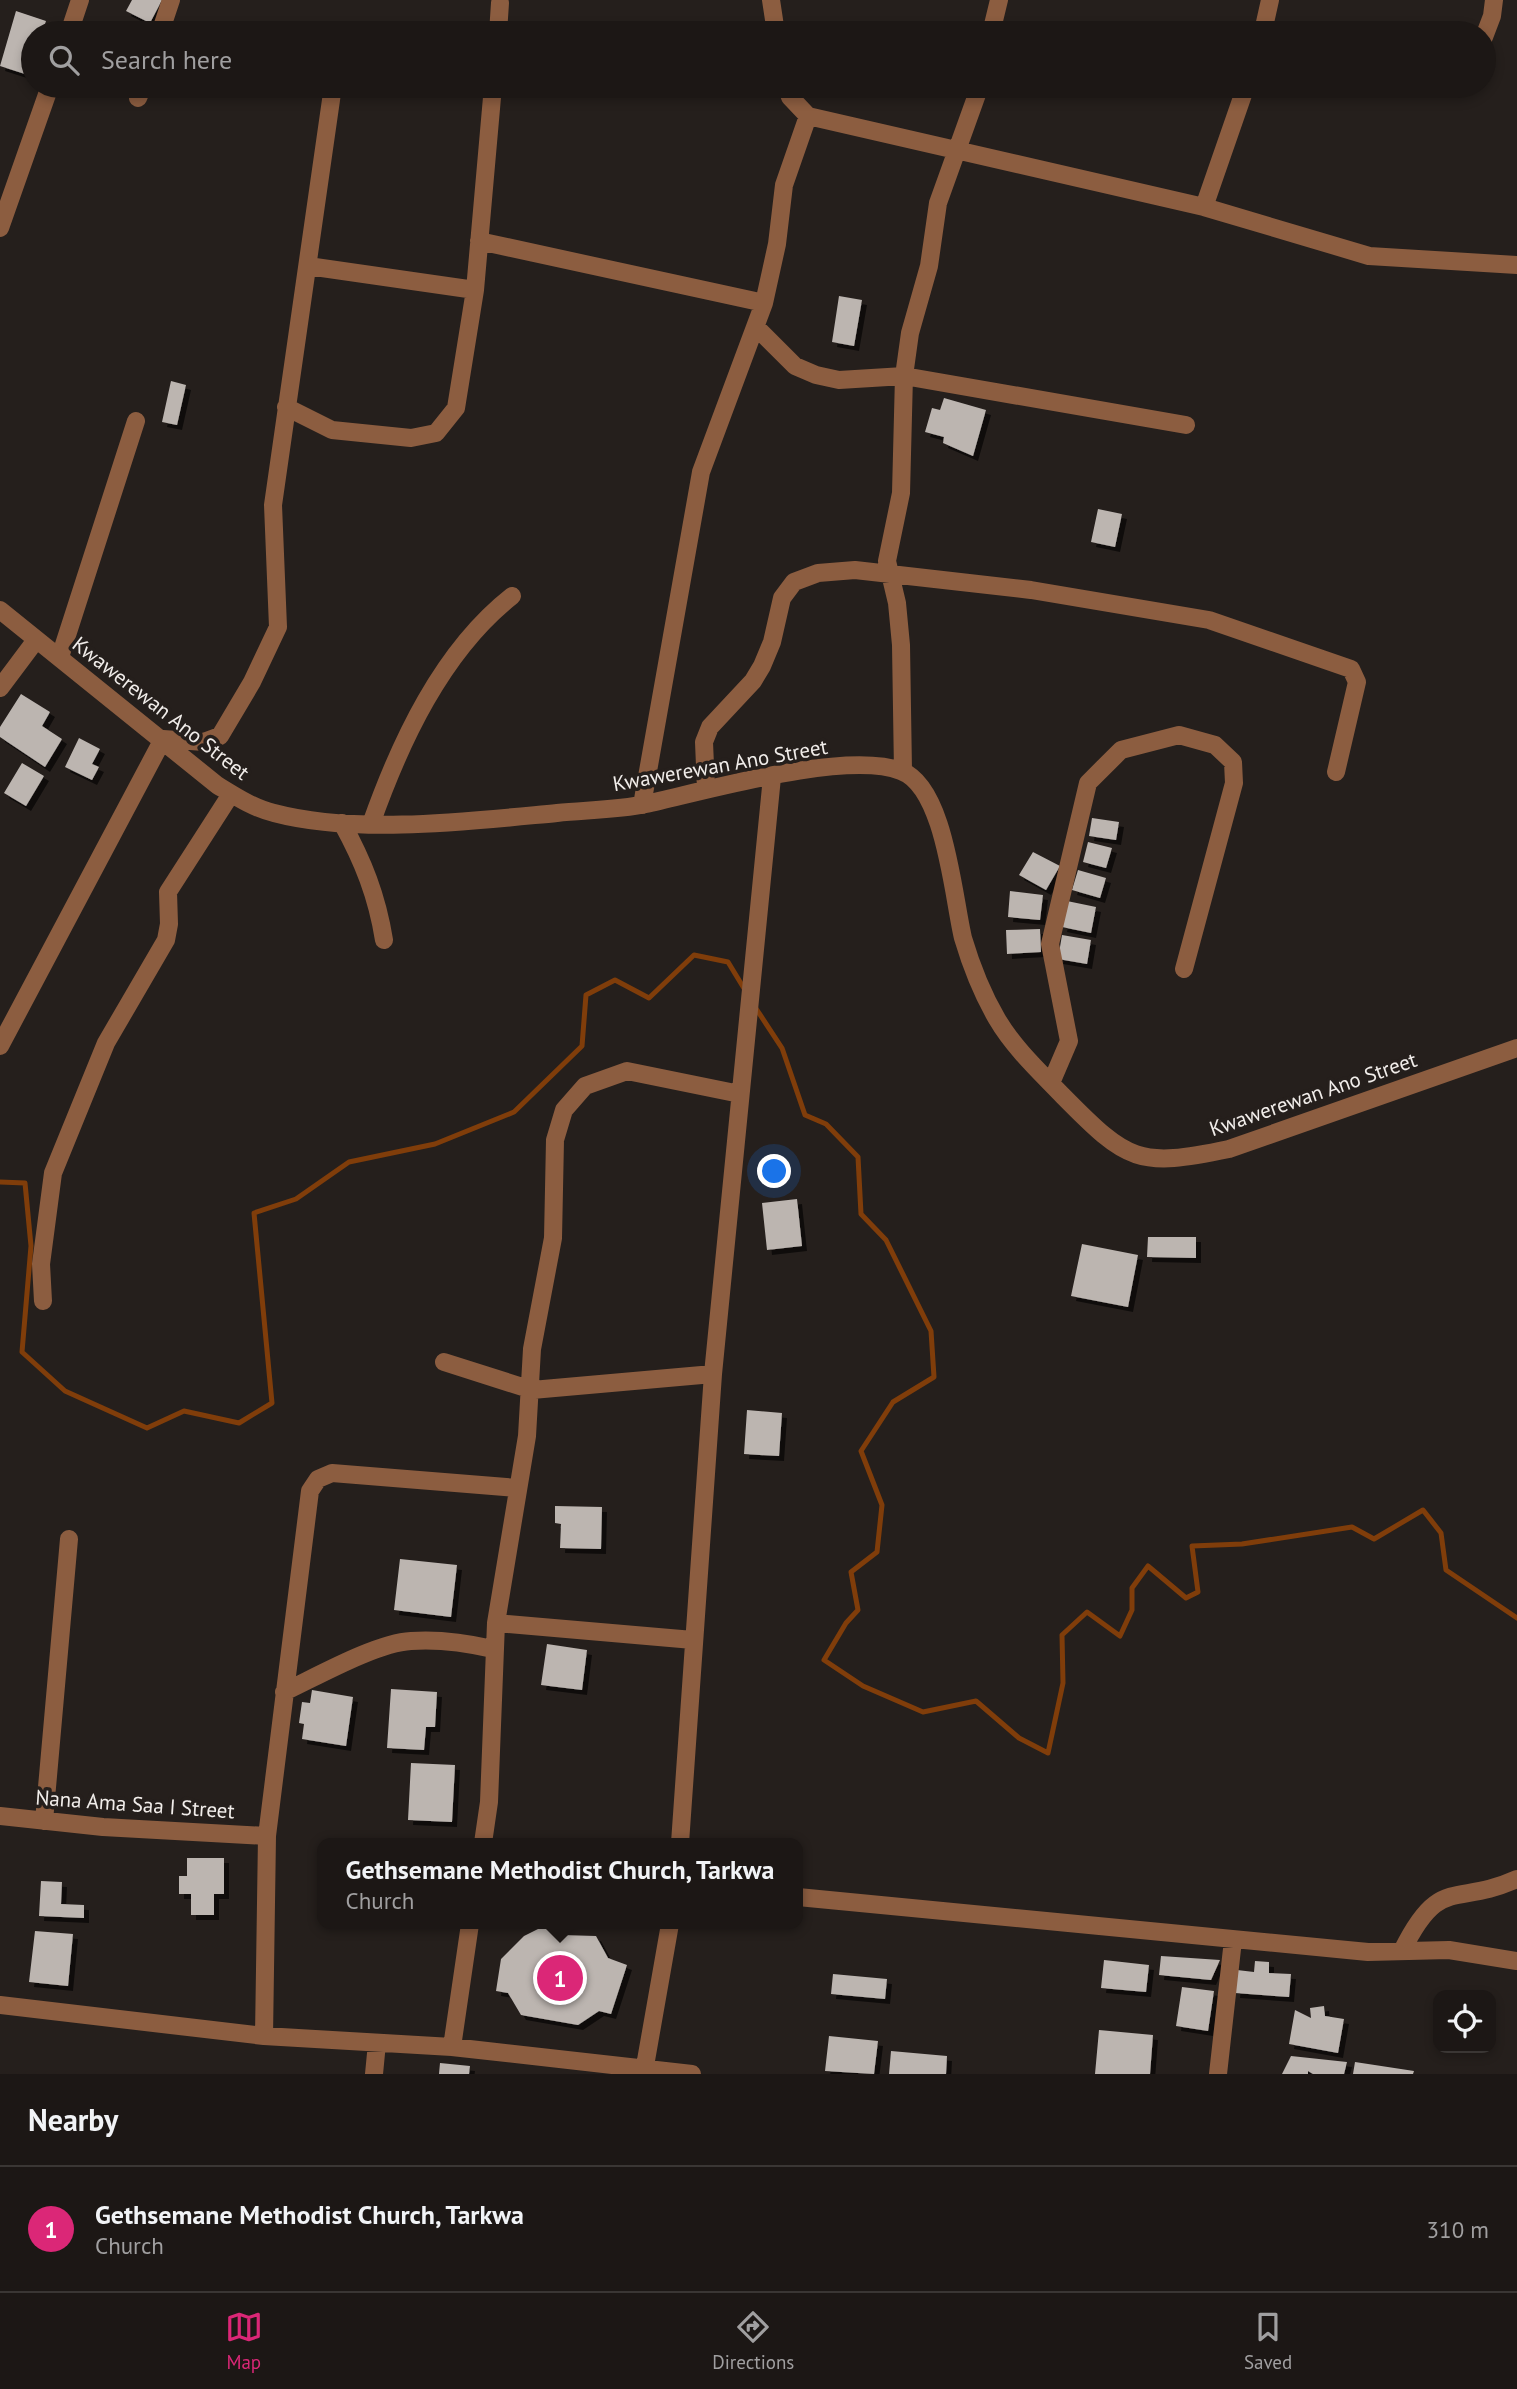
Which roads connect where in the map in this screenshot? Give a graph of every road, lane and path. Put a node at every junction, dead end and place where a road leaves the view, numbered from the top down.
1 (80, 0) edge
2 (171, 0) edge
3 (771, 0) edge
4 (999, 0) edge
5 (1270, 0) edge
6 (1494, 0) edge
7 (500, 3) dead end
8 (73, 21) edge
9 (164, 21) edge
10 (499, 21) edge
11 (774, 21) edge
12 (994, 21) edge
13 (1265, 21) edge
14 (1490, 21) edge
15 (46, 98) edge
16 (331, 98) edge
17 (492, 98) edge
18 (791, 98) edge
19 (975, 98) edge
20 (1241, 98) edge
21 (808, 116) junction
22 (956, 148) junction
23 (1205, 206) junction
24 (0, 228) edge
25 (479, 241) junction
26 (1517, 265) edge
27 (308, 266) junction
28 (475, 290) junction
29 (764, 303) junction
30 (756, 327) junction
31 (904, 376) junction
32 (286, 407) junction
33 (136, 421) dead end
34 (1186, 425) dead end
35 (888, 575) junction
36 (512, 596) dead end
37 (0, 610) edge
38 (36, 640) junction
39 (60, 657) junction
40 (0, 688) edge
41 (163, 739) junction
42 (902, 771) junction
43 (1336, 772) dead end
44 (772, 777) junction
45 (706, 789) junction
46 (231, 794) junction
47 (642, 805) junction
48 (342, 822) junction
49 (371, 824) junction
50 (384, 940) dead end
51 (1184, 969) dead end
52 (0, 1046) edge
53 (1517, 1048) edge
54 (1051, 1083) junction
55 (740, 1094) junction
56 (43, 1301) dead end
57 (444, 1362) dead end
58 (713, 1374) junction
59 (532, 1390) junction
60 (518, 1488) junction
61 (69, 1539) dead end
62 (496, 1623) junction
63 (693, 1640) junction
64 (493, 1649) junction
65 (284, 1692) junction
66 (0, 1816) edge
67 (44, 1821) junction
68 (267, 1836) junction
69 (484, 1838) edge
70 (680, 1838) edge
71 (1517, 1879) edge
72 (803, 1897) edge
73 (469, 1929) edge
74 (669, 1929) edge
75 (1233, 1940) junction
76 (1402, 1951) junction
77 (1517, 1961) edge
78 (0, 2005) edge
79 (264, 2036) junction
80 (377, 2043) junction
81 (452, 2047) junction
82 (645, 2066) junction
83 (374, 2074) edge
84 (692, 2074) edge
85 (1218, 2074) edge

1 - 8 street
2 - 9 street
3 - 11 street
4 - 12 street
5 - 13 street
6 - 14 street
7 - 10 street
15 - 24 street
16 - 27 street
17 - 25 street
18 - 21 street
19 - 22 street
20 - 23 street
21 - 22 street
21 - 29 street
22 - 23 street
22 - 31 street
23 - 26 street
25 - 28 street
25 - 29 street
27 - 28 street
27 - 32 street
28 - 32 street
29 - 30 street
30 - 31 street
30 - 47 street
31 - 34 street
31 - 35 street
32 - 41 street
33 - 39 street
35 - 42 street
35 - 43 street
35 - 45 street
36 - 49 street
37 - 38 street, Kwawerewan Ano Street
38 - 39 street, Kwawerewan Ano Street
38 - 40 street
39 - 41 street, Kwawerewan Ano Street
41 - 46 street, Kwawerewan Ano Street
41 - 52 street
42 - 44 street, Kwawerewan Ano Street
42 - 54 street, Kwawerewan Ano Street
44 - 45 street, Kwawerewan Ano Street
44 - 55 street
45 - 47 street, Kwawerewan Ano Street
46 - 48 street, Kwawerewan Ano Street
46 - 56 street
47 - 49 street, Kwawerewan Ano Street
48 - 49 street, Kwawerewan Ano Street
48 - 50 street
51 - 54 street
53 - 54 street, Kwawerewan Ano Street
55 - 58 street
55 - 59 street
57 - 59 street
58 - 59 street
58 - 63 street
59 - 60 street
60 - 62 street
60 - 65 street
61 - 67 street
62 - 63 street
62 - 64 street
63 - 70 street
64 - 65 street
64 - 69 street
65 - 68 street
66 - 67 street, Nana Ama Saa I Street
67 - 68 street, Nana Ama Saa I Street
68 - 79 street
71 - 76 street
72 - 75 street
73 - 81 street
74 - 82 street
75 - 76 street
75 - 85 street
76 - 77 street
78 - 79 street
79 - 80 street
80 - 81 street
80 - 83 street
81 - 82 street
82 - 84 street

